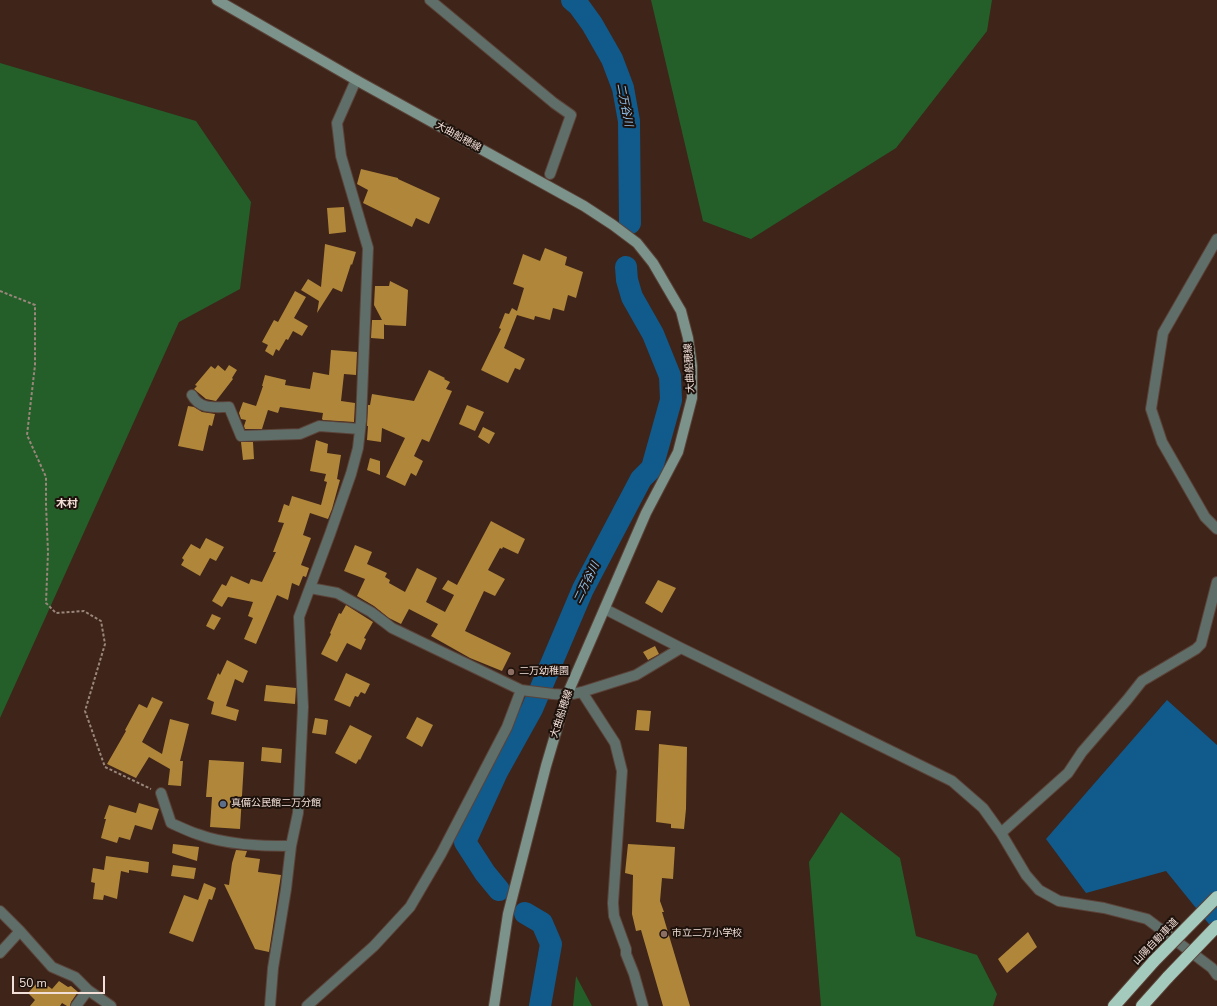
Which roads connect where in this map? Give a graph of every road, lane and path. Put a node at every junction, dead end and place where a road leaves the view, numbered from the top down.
1 (217, 0) edge
2 (430, 0) edge
3 (356, 80) junction
4 (550, 174) dead end
5 (1217, 239) edge
6 (0, 291) edge
7 (192, 395) dead end
8 (360, 429) junction
9 (1217, 529) edge
10 (1217, 582) edge
11 (310, 588) junction
12 (605, 609) junction
13 (681, 648) junction
14 (521, 690) junction
15 (582, 692) junction
16 (567, 695) junction
17 (161, 793) joint
18 (1001, 833) junction
19 (291, 846) junction
20 (1217, 897) edge
21 (0, 911) edge
22 (1217, 926) edge
23 (20, 931) junction
24 (0, 953) edge
25 (1217, 975) edge
26 (88, 990) junction
27 (76, 1006) edge
28 (111, 1006) edge
29 (270, 1006) edge
30 (307, 1006) edge
31 (494, 1006) edge
32 (643, 1006) edge
33 (1114, 1006) edge
34 (1142, 1006) edge

1 - 3 main road, 大曲船穂線
2 - 4 street
3 - 8 street
3 - 12 main road, 大曲船穂線
5 - 9 street
6 - 17 path
7 - 8 street
8 - 11 street
10 - 18 street
11 - 14 street
11 - 19 street
12 - 13 street
12 - 16 main road, 大曲船穂線
13 - 15 street
13 - 18 street
14 - 16 street
14 - 30 street
15 - 16 street
15 - 32 street
16 - 31 main road, 大曲船穂線
17 - 19 street
18 - 25 street
19 - 29 street
20 - 33 highway, 山陽自動車道, bridge
21 - 23 street
22 - 34 highway, bridge
23 - 24 street
23 - 26 street
26 - 27 street
26 - 28 street

